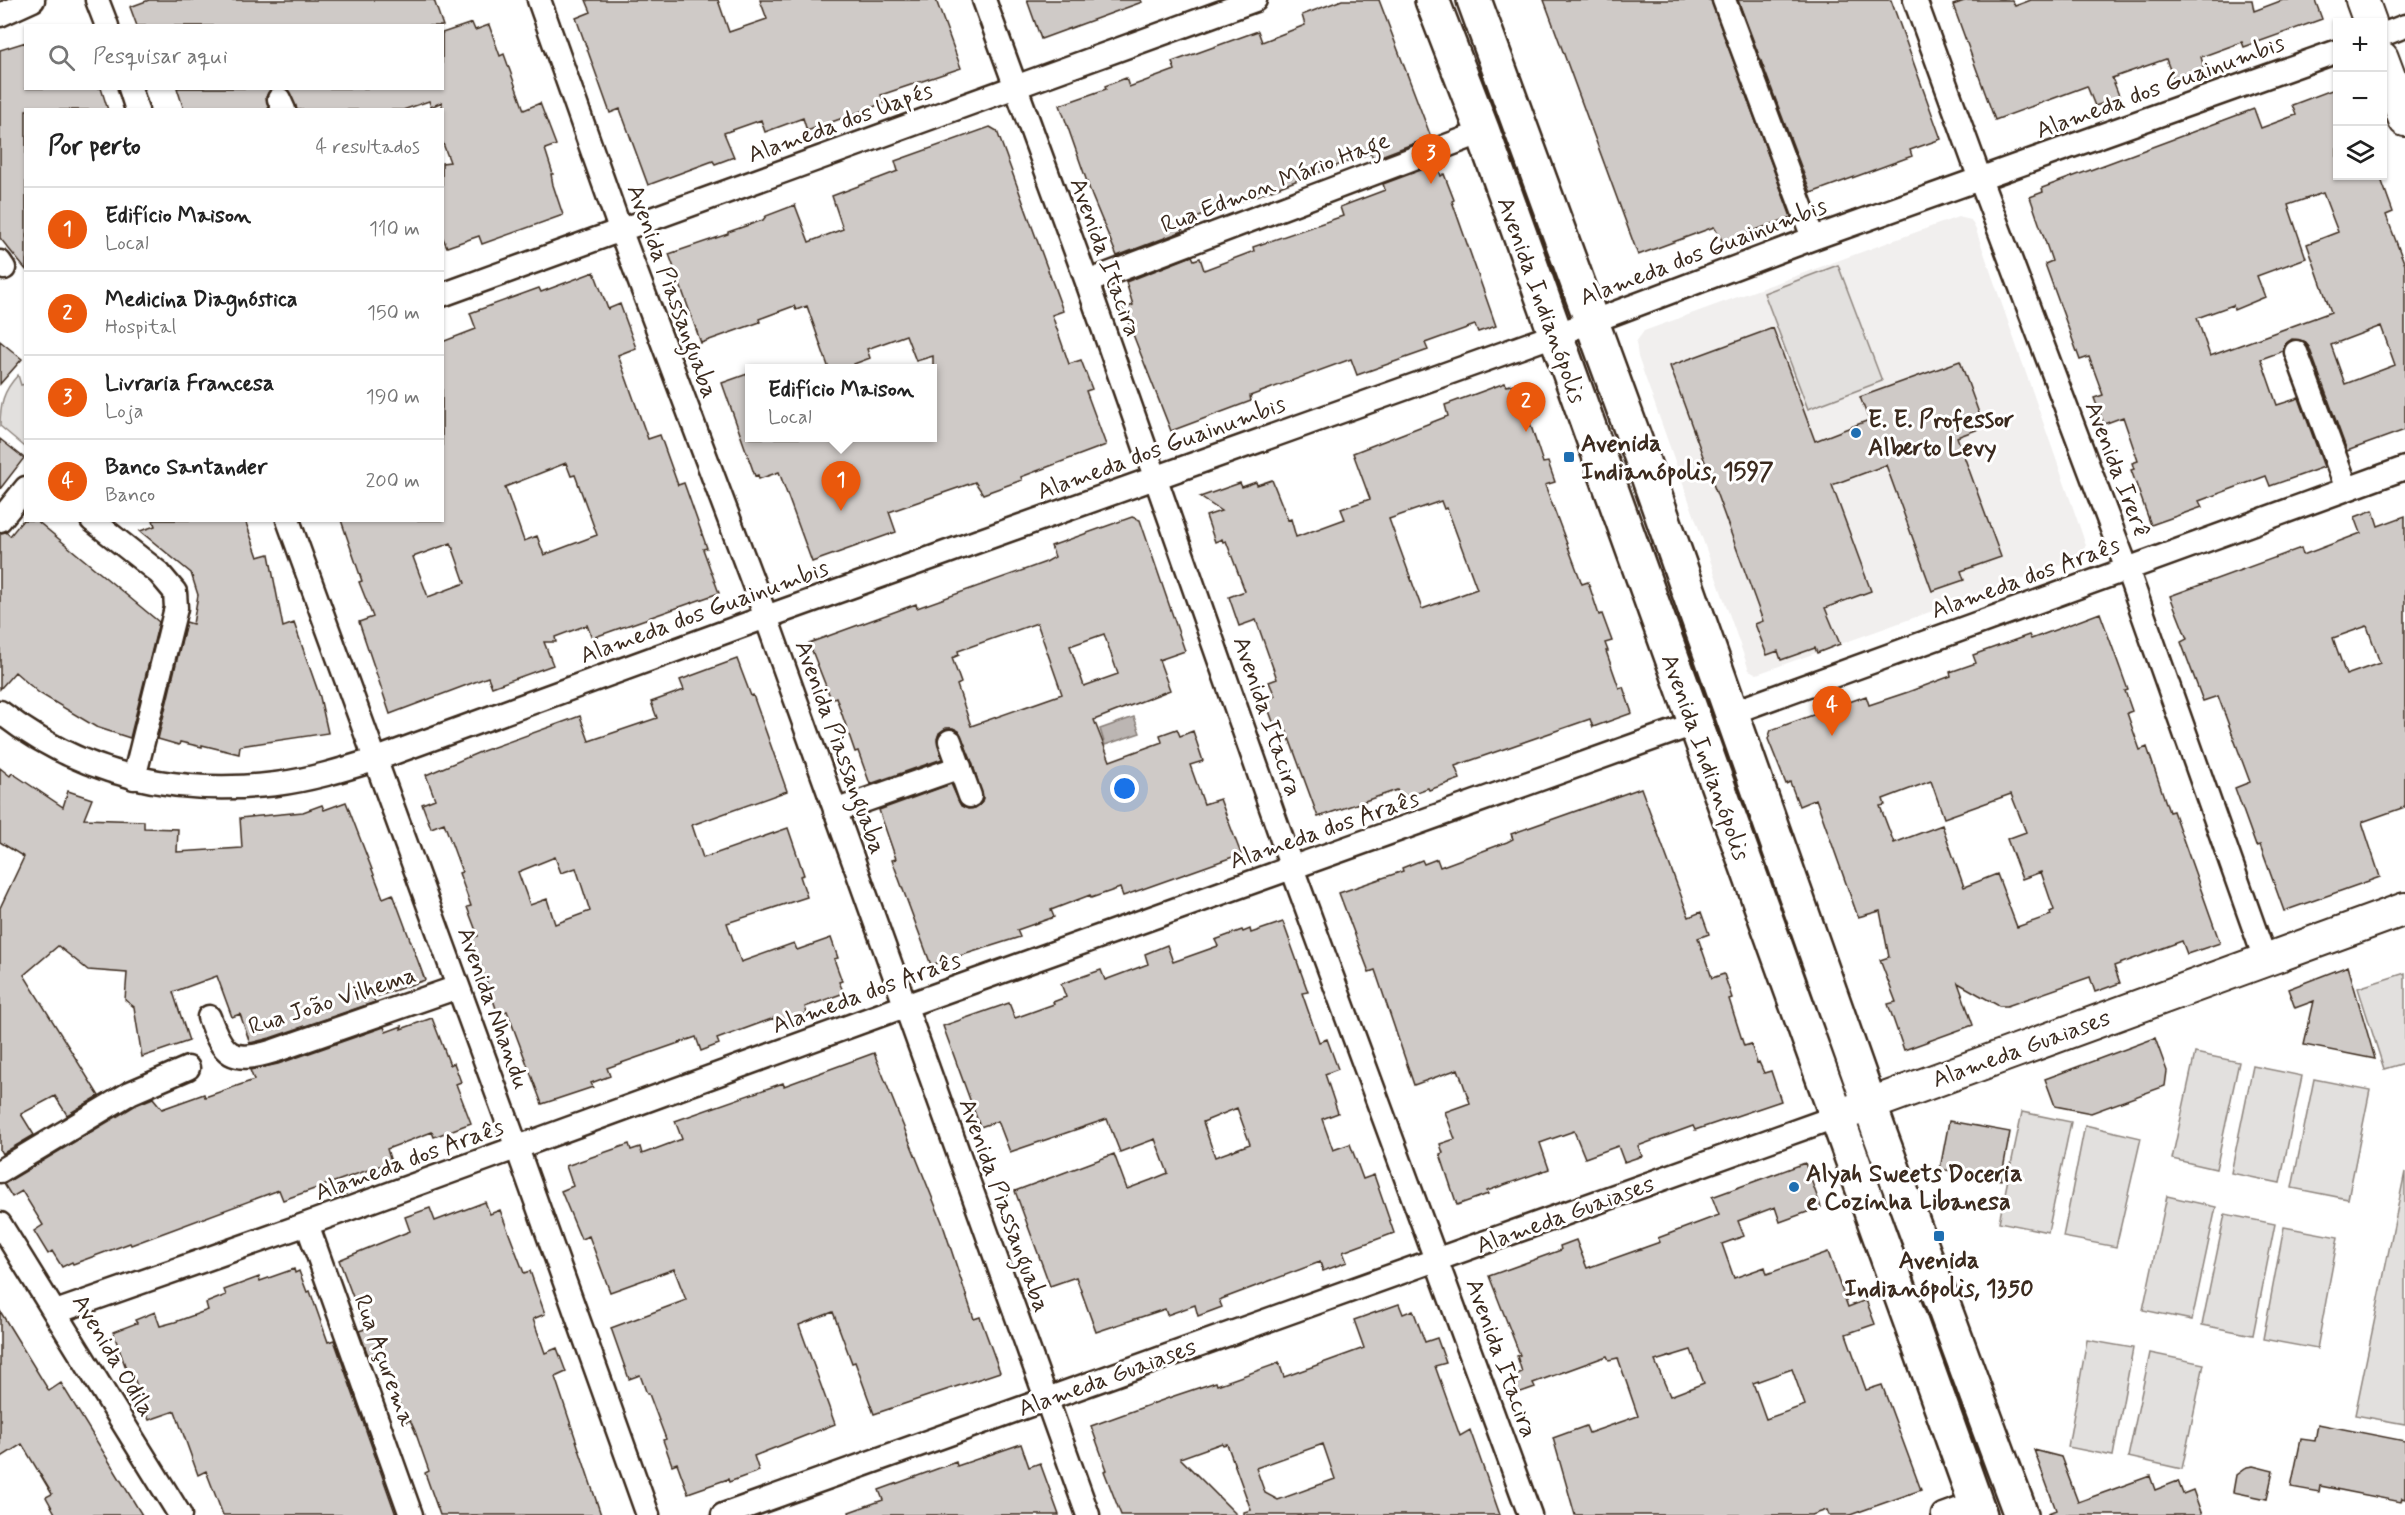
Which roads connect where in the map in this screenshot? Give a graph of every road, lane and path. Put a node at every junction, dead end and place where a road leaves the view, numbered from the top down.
1 (33, 0) edge
2 (97, 0) edge
3 (539, 0) edge
4 (984, 0) edge
5 (1256, 0) edge
6 (1432, 0) edge
7 (1474, 0) edge
8 (1724, 0) edge
9 (1916, 0) edge
10 (2362, 0) edge
11 (0, 15) edge
12 (2369, 18) edge
13 (106, 24) edge
14 (2405, 26) edge
15 (2387, 33) edge
16 (2333, 52) edge
17 (2387, 71) edge
18 (1015, 86) junction
19 (131, 90) edge
20 (136, 108) edge
21 (2405, 120) edge
22 (1483, 132) junction
23 (1980, 179) junction
24 (621, 232) junction
25 (1813, 238) junction
26 (1087, 282) junction
27 (444, 294) edge
28 (1591, 322) junction
29 (1555, 334) junction
30 (2296, 352) dead end
31 (2405, 468) edge
32 (1156, 478) junction
33 (2347, 489) junction
34 (24, 490) edge
35 (0, 520) edge
36 (95, 522) edge
37 (289, 522) edge
38 (2127, 568) junction
39 (766, 617) junction
40 (0, 712) edge
41 (1731, 713) junction
42 (1694, 724) junction
43 (950, 741) dead end
44 (374, 760) junction
45 (960, 767) junction
46 (134, 778) junction
47 (970, 796) dead end
48 (835, 811) junction
49 (1292, 868) junction
50 (2405, 909) edge
51 (2265, 959) junction
52 (458, 987) junction
53 (905, 1006) junction
54 (209, 1017) dead end
55 (188, 1068) dead end
56 (1870, 1104) junction
57 (1838, 1116) junction
58 (517, 1148) junction
59 (0, 1171) edge
60 (0, 1224) edge
61 (307, 1224) junction
62 (1438, 1259) junction
63 (56, 1312) junction
64 (1045, 1399) junction
65 (1978, 1509) edge
66 (180, 1515) edge
67 (411, 1515) edge
68 (648, 1515) edge
69 (723, 1515) edge
70 (1088, 1515) edge
71 (1530, 1515) edge
72 (1943, 1515) edge
73 (2021, 1515) edge

1 - 11 street
2 - 13 street
3 - 24 street, Avenida Piassanguaba
4 - 18 street, Avenida Itacira
5 - 18 street, Alameda dos Uapés
6 - 22 main road, Avenida Indianópolis
7 - 28 main road, Avenida Indianópolis
8 - 25 street
9 - 23 street, Avenida Irerê
10 - 12 street
14 - 15 street
16 - 23 street, Alameda dos Guainumbis
17 - 21 street
18 - 24 street, Alameda dos Uapés
18 - 26 street, Avenida Itacira
19 - 20 street
22 - 26 street, Rua Edmon Mário Hage
22 - 29 main road, Avenida Indianópolis
23 - 25 street, Alameda dos Guainumbis
23 - 38 street, Avenida Irerê
24 - 27 street, Alameda dos Uapés
24 - 39 street, Avenida Piassanguaba
25 - 28 street, Alameda dos Guainumbis
26 - 32 street, Avenida Itacira
28 - 29 street, Alameda dos Guainumbis
28 - 41 main road, Avenida Indianópolis
29 - 32 street, Alameda dos Guainumbis
29 - 42 main road, Avenida Indianópolis
30 - 33 street
31 - 33 street, Alameda dos Araês
32 - 39 street, Alameda dos Guainumbis
32 - 49 street, Avenida Itacira
33 - 38 street, Alameda dos Araês
34 - 35 street
36 - 46 street
37 - 44 street, Avenida Nhandu
38 - 41 street, Alameda dos Araês
38 - 51 street, Avenida Irerê
39 - 44 street, Alameda dos Guainumbis
39 - 48 street, Avenida Piassanguaba
40 - 46 street, Alameda dos Guainumbis
41 - 56 main road, Avenida Indianópolis
42 - 49 street, Alameda dos Araês
42 - 57 main road, Avenida Indianópolis
43 - 45 street
44 - 46 street, Alameda dos Guainumbis
44 - 52 street, Avenida Nhandu
45 - 47 street
45 - 48 street
48 - 53 street, Avenida Piassanguaba
49 - 53 street, Alameda dos Araês
49 - 62 street, Avenida Itacira
50 - 51 street, Alameda Guaiases
51 - 56 street, Alameda Guaiases
52 - 54 street, Rua João Vilhema
52 - 58 street, Avenida Nhandu
53 - 58 street, Alameda dos Araês
53 - 64 street, Avenida Piassanguaba
55 - 59 street
56 - 57 street, Alameda Guaiases
56 - 73 main road, Avenida Indianópolis
57 - 62 street, Alameda Guaiases
57 - 65 main road, Avenida Indianópolis
58 - 61 street, Alameda dos Araês
58 - 68 street, Avenida Nhandu
60 - 63 street, Avenida Odila
61 - 63 street, Alameda dos Araês
61 - 67 street, Rua Açurema
62 - 64 street, Alameda Guaiases
62 - 71 street, Avenida Itacira
63 - 66 street, Avenida Odila
64 - 69 street, Alameda Guaiases
64 - 70 street, Avenida Piassanguaba
65 - 72 street

